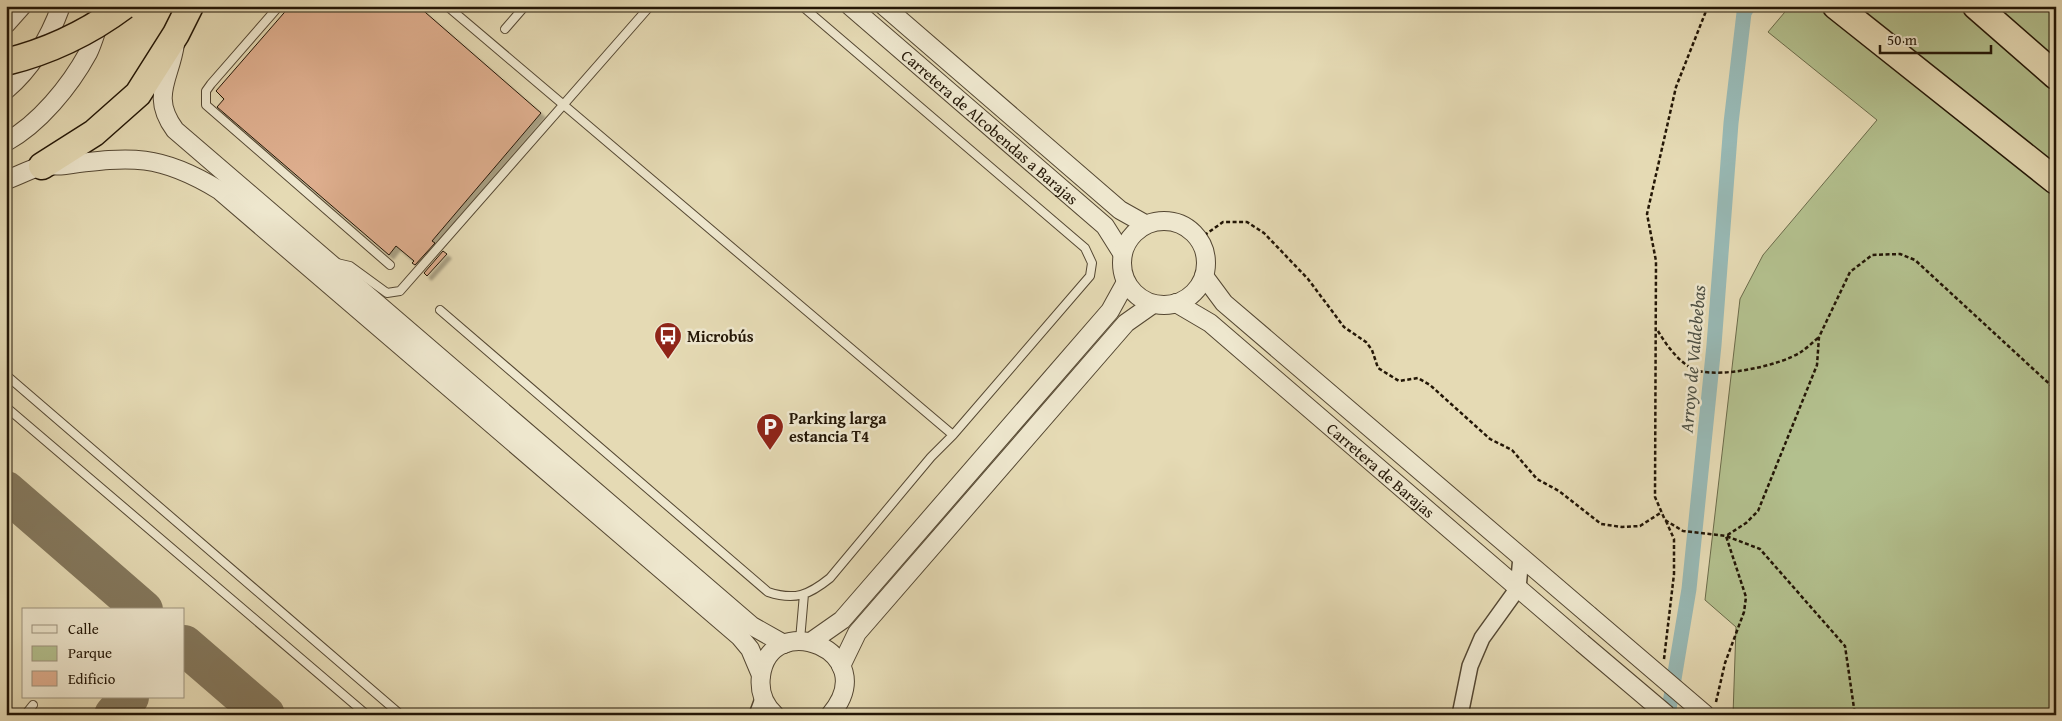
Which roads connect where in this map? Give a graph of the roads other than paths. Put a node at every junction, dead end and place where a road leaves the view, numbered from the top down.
1 (22, 6) edge
2 (61, 6) edge
3 (105, 6) edge
4 (124, 6) edge
5 (190, 6) edge
6 (279, 6) edge
7 (447, 6) edge
8 (525, 6) edge
9 (650, 6) edge
10 (802, 6) edge
11 (841, 6) edge
12 (850, 6) edge
13 (884, 6) edge
14 (1836, 6) edge
15 (1976, 6) edge
16 (6, 24) edge
17 (870, 24) junction
18 (505, 29) dead end
19 (176, 34) junction
20 (6, 62) edge
21 (2056, 76) edge
22 (6, 90) edge
23 (562, 105) junction
24 (6, 142) edge
25 (42, 166) junction
26 (6, 180) edge
27 (2056, 181) edge
28 (1145, 224) junction
29 (1122, 253) junction
30 (329, 262) junction
31 (390, 265) dead end
32 (1204, 276) junction
33 (1126, 282) junction
34 (1176, 303) junction
35 (1153, 304) junction
36 (440, 310) dead end
37 (6, 375) edge
38 (6, 407) edge
39 (953, 435) junction
40 (1520, 557) junction
41 (1518, 588) junction
42 (804, 594) junction
43 (799, 642) junction
44 (841, 666) junction
45 (761, 676) junction
46 (33, 705) dead end
47 (760, 707) edge
48 (1710, 710) edge
49 (25, 715) edge
50 (366, 715) edge
51 (401, 715) edge
52 (775, 715) edge
53 (830, 715) edge
54 (1460, 715) edge
55 (1667, 715) edge

1 - 16 street
2 - 22 street
3 - 24 street
4 - 20 highway, bridge
5 - 19 highway
6 - 31 lane
7 - 23 lane
8 - 18 lane
9 - 23 lane
10 - 39 lane
11 - 17 lane
12 - 17 street, Carretera de Alcobendas a Barajas
13 - 28 street, Carretera de Alcobendas a Barajas
14 - 27 highway
15 - 21 highway
17 - 29 street, Carretera de Alcobendas a Barajas
19 - 25 highway
19 - 30 street
23 - 30 lane
23 - 39 lane
25 - 26 street
25 - 45 street
28 - 29 street
28 - 32 street
29 - 33 street
30 - 43 street
32 - 34 street
32 - 40 street, Carretera de Barajas
33 - 35 street
33 - 43 street
34 - 35 street
34 - 41 street, Carretera de Barajas
35 - 44 street
36 - 42 lane
37 - 51 lane
38 - 50 lane
39 - 42 lane
40 - 41 street
40 - 48 street, Carretera de Barajas, bridge
41 - 54 street
41 - 55 street, Carretera de Barajas, bridge
42 - 43 lane
43 - 44 street
43 - 45 street
44 - 53 street
45 - 47 street
46 - 49 lane
47 - 52 street

